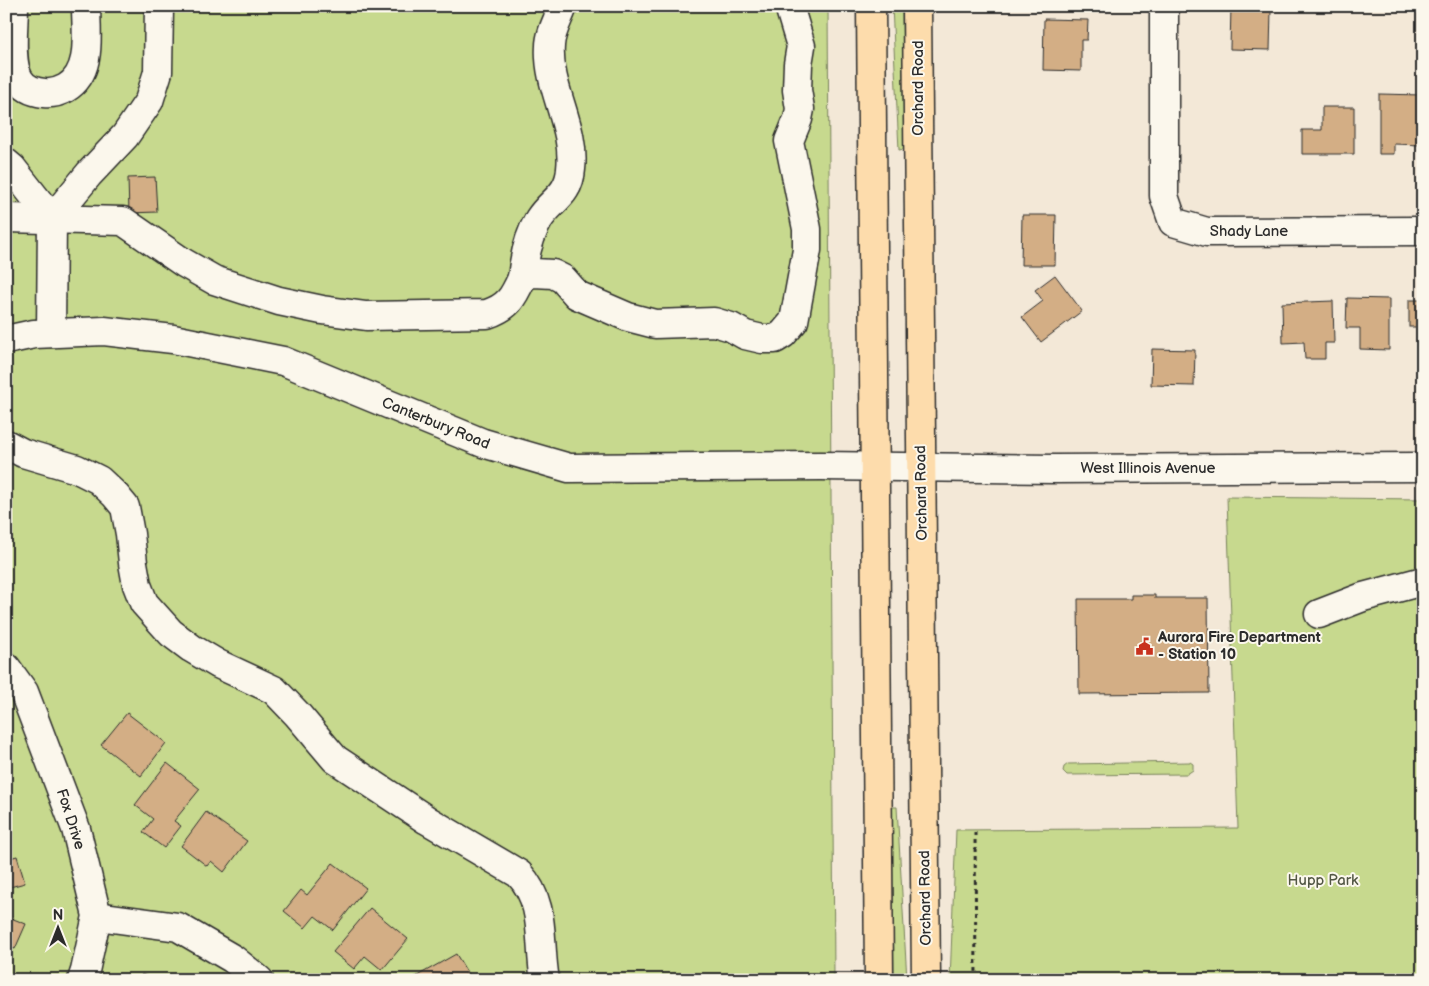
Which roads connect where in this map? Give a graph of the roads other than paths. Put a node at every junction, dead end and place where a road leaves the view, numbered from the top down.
1 (14, 6) edge
2 (86, 6) edge
3 (159, 6) edge
4 (563, 6) edge
5 (789, 6) edge
6 (871, 6) edge
7 (917, 6) edge
8 (1164, 6) edge
9 (6, 163) edge
10 (6, 218) edge
11 (52, 219) junction
12 (1423, 231) edge
13 (522, 278) junction
14 (51, 333) junction
15 (6, 340) edge
16 (6, 444) edge
17 (874, 466) junction
18 (921, 466) junction
19 (1423, 468) edge
20 (1423, 581) edge
21 (1319, 614) dead end
22 (6, 667) edge
23 (15, 698) edge
24 (97, 916) junction
25 (82, 980) edge
26 (259, 980) edge
27 (544, 980) edge
28 (879, 980) edge
29 (926, 980) edge

1 - 2 street
3 - 11 street
4 - 13 street
5 - 13 street
6 - 17 main road
7 - 18 main road, Orchard Road
8 - 12 street, Shady Lane
9 - 11 street
10 - 11 street
11 - 13 street
11 - 14 street
14 - 15 street, Canterbury Road
14 - 17 street, Canterbury Road
16 - 27 street
17 - 18 street, West Illinois Avenue
17 - 28 main road
18 - 19 street, West Illinois Avenue
18 - 29 main road, Orchard Road
20 - 21 street
22 - 23 street, Fox Drive
23 - 24 street, Fox Drive
24 - 25 street, Fox Drive
24 - 26 street

